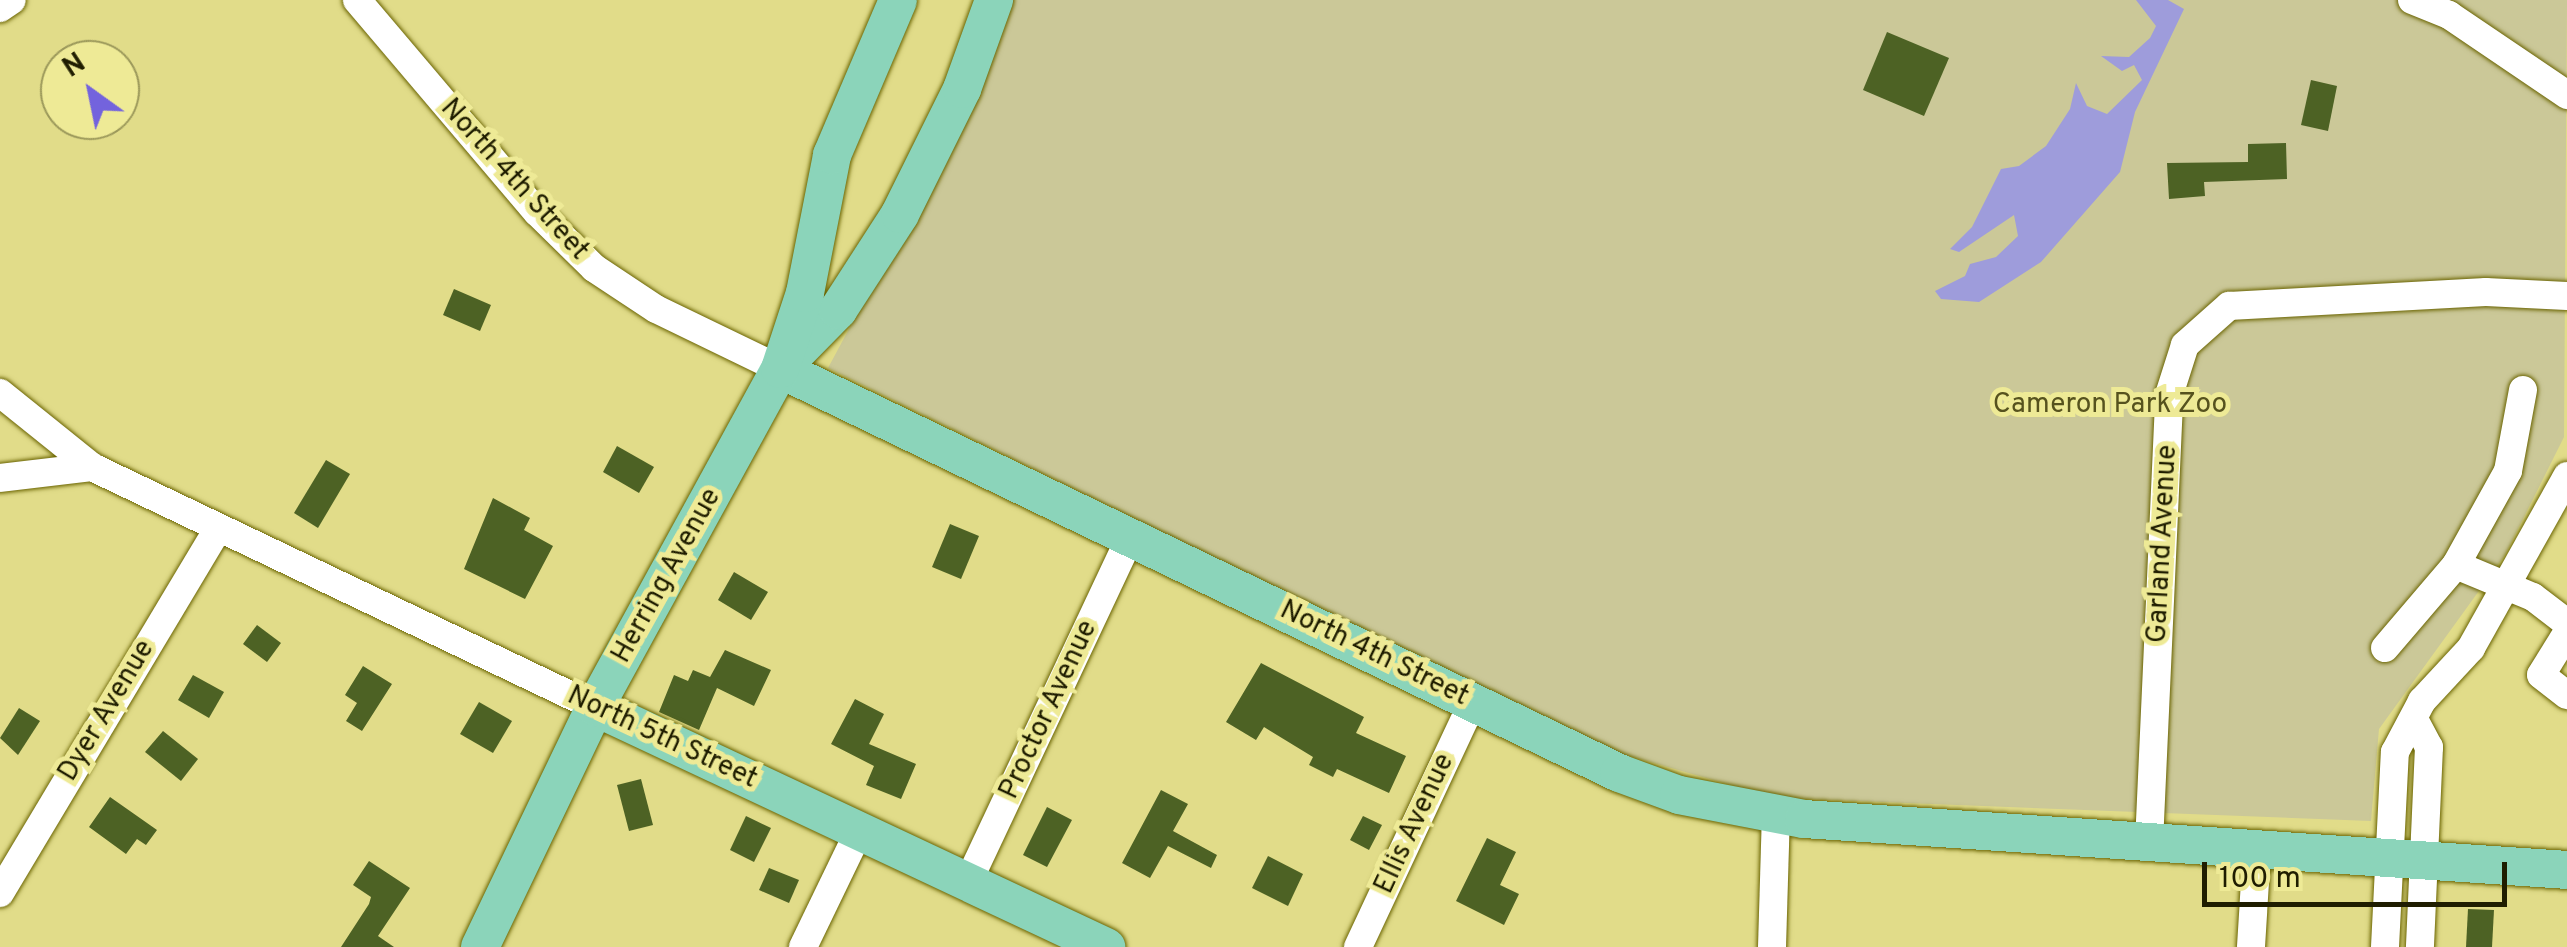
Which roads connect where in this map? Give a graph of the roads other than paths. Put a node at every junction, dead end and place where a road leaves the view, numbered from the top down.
1 (12, 0) edge
2 (357, 0) edge
3 (898, 0) edge
4 (994, 0) edge
5 (2412, 0) edge
6 (0, 8) edge
7 (2567, 95) edge
8 (2567, 296) edge
9 (780, 370) junction
10 (2523, 390) dead end
11 (0, 393) edge
12 (92, 466) junction
13 (2567, 476) edge
14 (0, 478) edge
15 (217, 531) junction
16 (1130, 538) junction
17 (2456, 565) junction
18 (2506, 586) junction
19 (2567, 623) edge
20 (2567, 633) edge
21 (2384, 648) dead end
22 (2567, 695) edge
23 (1473, 702) junction
24 (595, 707) junction
25 (1776, 816) junction
26 (860, 831) junction
27 (2149, 842) junction
28 (2257, 850) junction
29 (2407, 860) junction
30 (2567, 870) edge
31 (968, 882) junction
32 (0, 893) edge
33 (480, 947) edge
34 (802, 947) edge
35 (1106, 947) edge
36 (1358, 947) edge
37 (1772, 947) edge
38 (2251, 947) edge
39 (2385, 947) edge
40 (2420, 947) edge

1 - 6 street
2 - 9 street, North 4th Street
3 - 9 main road, Herring Avenue
4 - 9 main road, Herring Avenue
5 - 7 street
8 - 27 street, Garland Avenue
9 - 16 main road, North 4th Street
9 - 24 main road, Herring Avenue
10 - 17 street
11 - 12 street, North 5th Street
12 - 14 street
12 - 15 street, North 5th Street
13 - 18 street
15 - 24 street, North 5th Street
15 - 32 street, Dyer Avenue
16 - 23 main road, North 4th Street
16 - 31 street, Proctor Avenue
17 - 18 street
17 - 21 street
18 - 19 street
18 - 29 street
20 - 22 street
23 - 25 main road, North 4th Street
23 - 36 street, Ellis Avenue
24 - 26 main road, North 5th Street
24 - 33 main road, Herring Avenue
25 - 27 main road, North 4th Street
25 - 37 street
26 - 31 main road, North 5th Street
26 - 34 street
27 - 28 main road, North 4th Street
28 - 29 main road, North 4th Street
28 - 38 street
29 - 30 main road, North 4th Street
29 - 39 street
29 - 40 street
31 - 35 main road, North 5th Street

